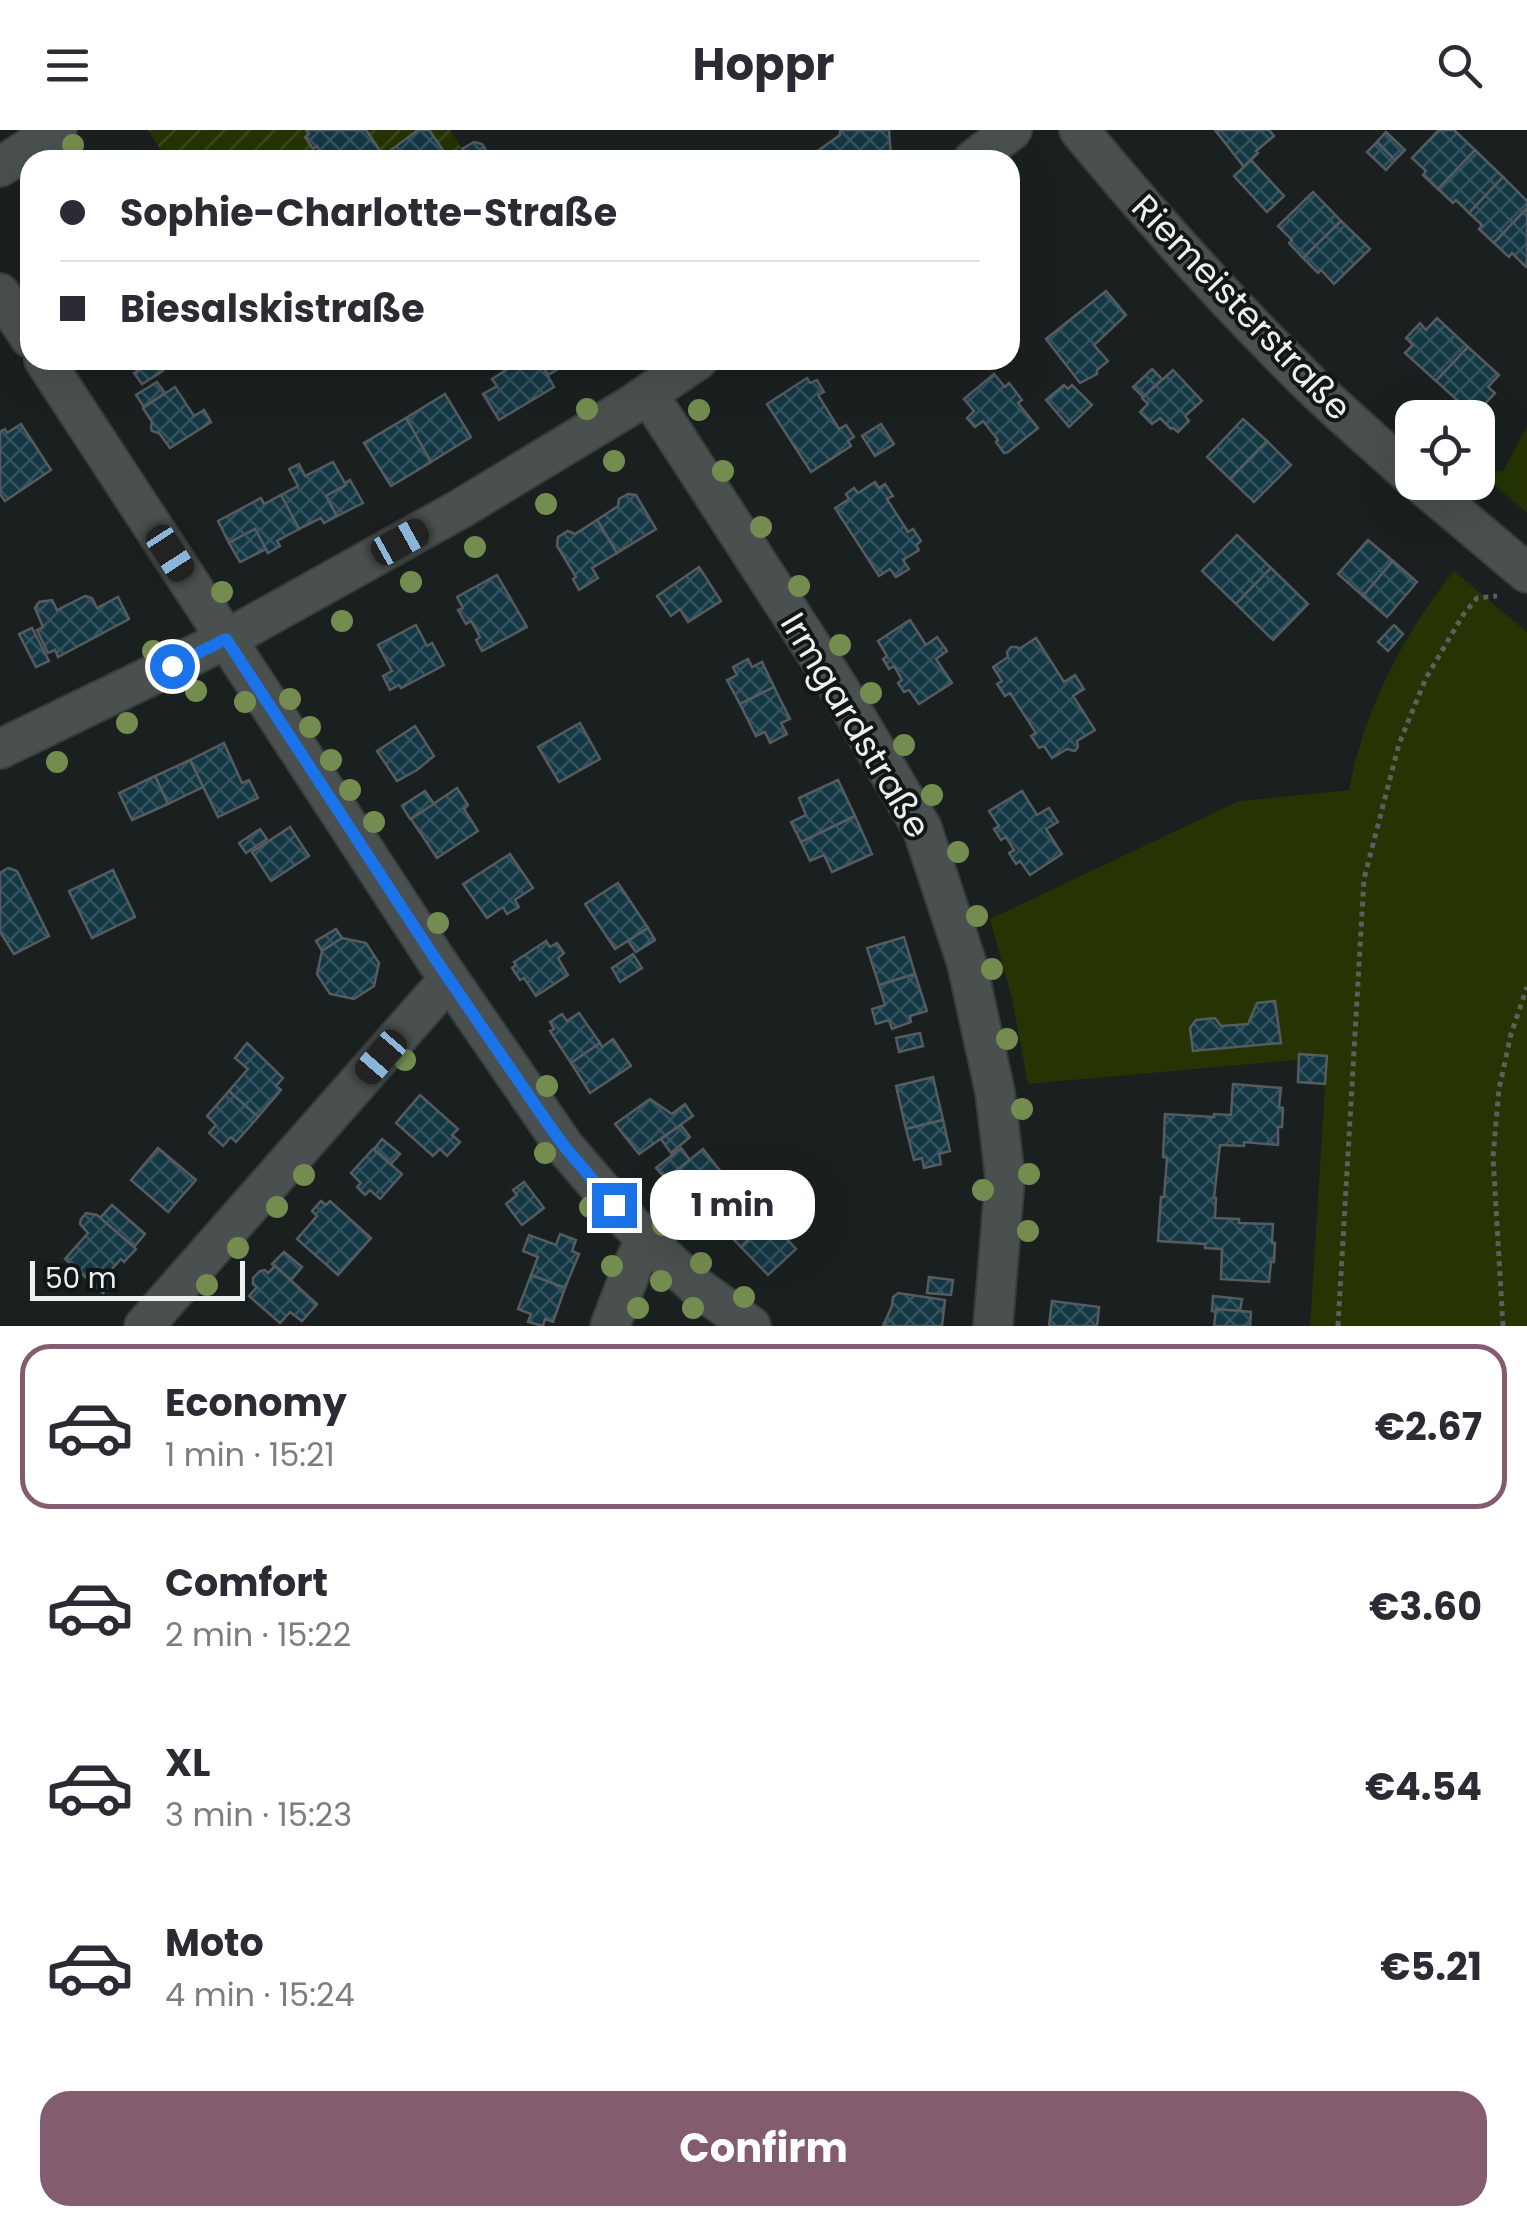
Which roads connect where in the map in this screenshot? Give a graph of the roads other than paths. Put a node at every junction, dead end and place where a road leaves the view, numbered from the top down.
1 (57, 130) edge
2 (1012, 130) edge
3 (1078, 130) edge
4 (26, 150) edge
5 (986, 150) edge
6 (0, 292) edge
7 (20, 323) edge
8 (51, 370) edge
9 (683, 370) edge
10 (648, 394) junction
11 (1395, 461) edge
12 (1440, 500) edge
13 (1527, 573) edge
14 (226, 639) junction
15 (0, 749) edge
16 (449, 979) junction
17 (646, 1240) junction
18 (144, 1326) edge
19 (610, 1326) edge
20 (751, 1326) edge
21 (993, 1326) edge

1 - 4 street
2 - 5 street
3 - 11 street, Riemeisterstraße
6 - 7 street
8 - 14 street
9 - 10 street
10 - 14 street
10 - 21 street, Irmgardstraße
12 - 13 street
14 - 15 street
14 - 16 street
16 - 17 street
16 - 18 street
17 - 19 street
17 - 20 street

